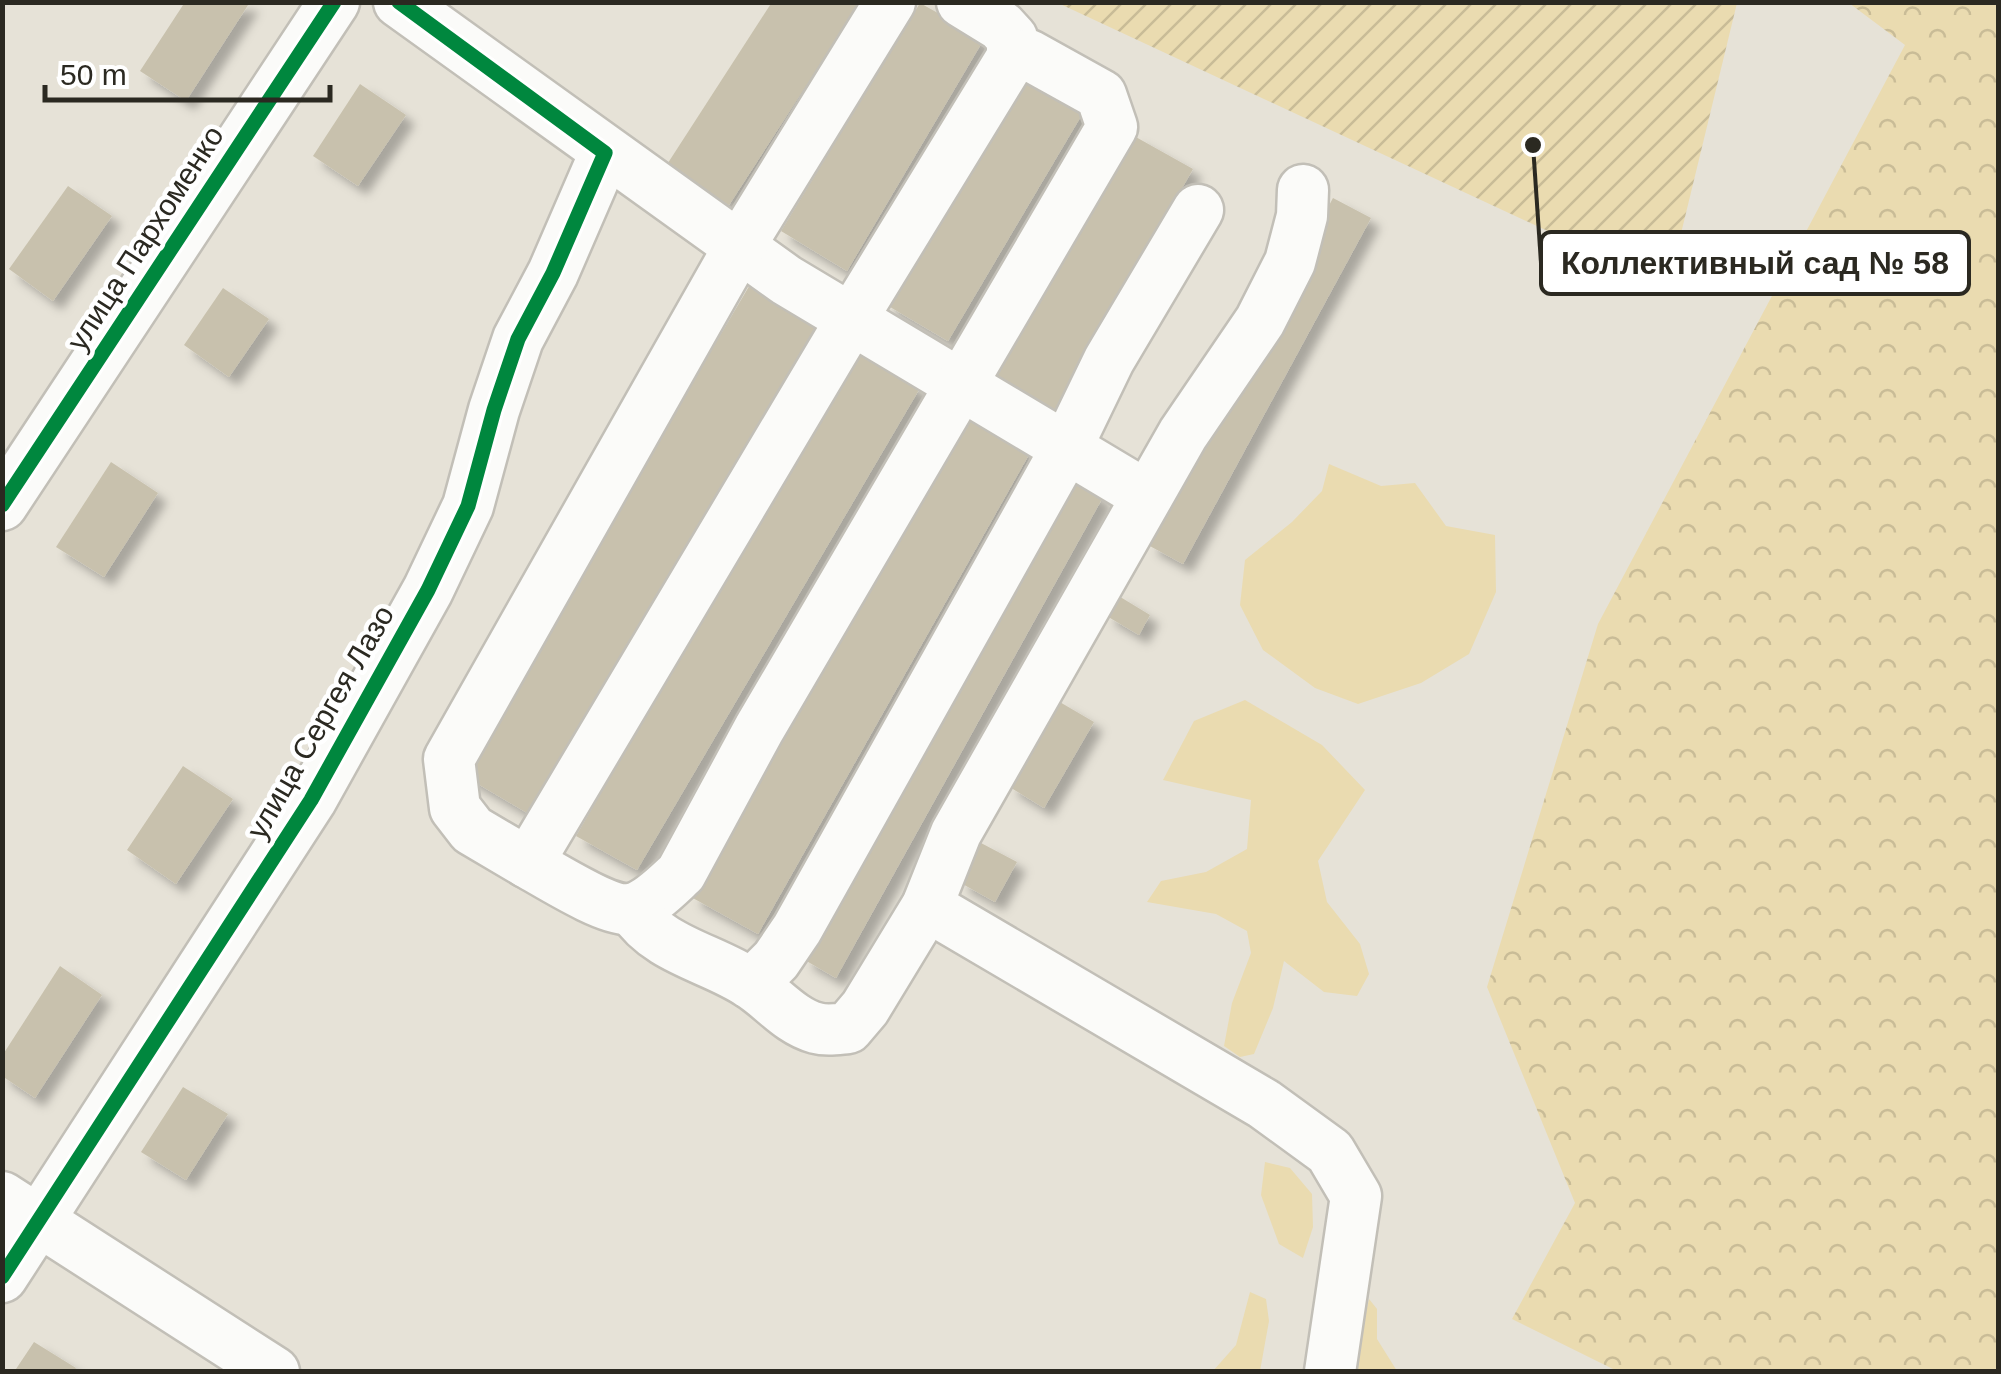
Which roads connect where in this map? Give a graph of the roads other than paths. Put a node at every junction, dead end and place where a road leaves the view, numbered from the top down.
1 (334, 2) edge
2 (399, 2) edge
3 (890, 2) edge
4 (962, 2) edge
5 (1012, 57) junction
6 (605, 153) junction
7 (1303, 190) dead end
8 (1198, 210) dead end
9 (740, 248) junction
10 (851, 320) junction
11 (958, 385) junction
12 (1066, 449) junction
13 (1147, 496) junction
14 (2, 504) edge
15 (528, 863) junction
16 (926, 906) junction
17 (632, 909) junction
18 (752, 984) junction
19 (21, 1209) edge
20 (2, 1277) edge
21 (274, 1372) edge
22 (1330, 1372) edge

1 - 14 street, улица Пархоменко
2 - 6 street
3 - 9 street
4 - 5 street
5 - 10 street
5 - 11 street
6 - 9 street
6 - 19 street, улица Сергея Лазо
7 - 13 street
8 - 12 street
9 - 10 street
9 - 15 street
10 - 11 street
10 - 15 street
11 - 12 street
11 - 17 street
12 - 13 street
12 - 18 street
13 - 16 street
15 - 17 street
16 - 18 street
16 - 22 street
17 - 18 street
19 - 20 street, улица Сергея Лазо
19 - 21 street

